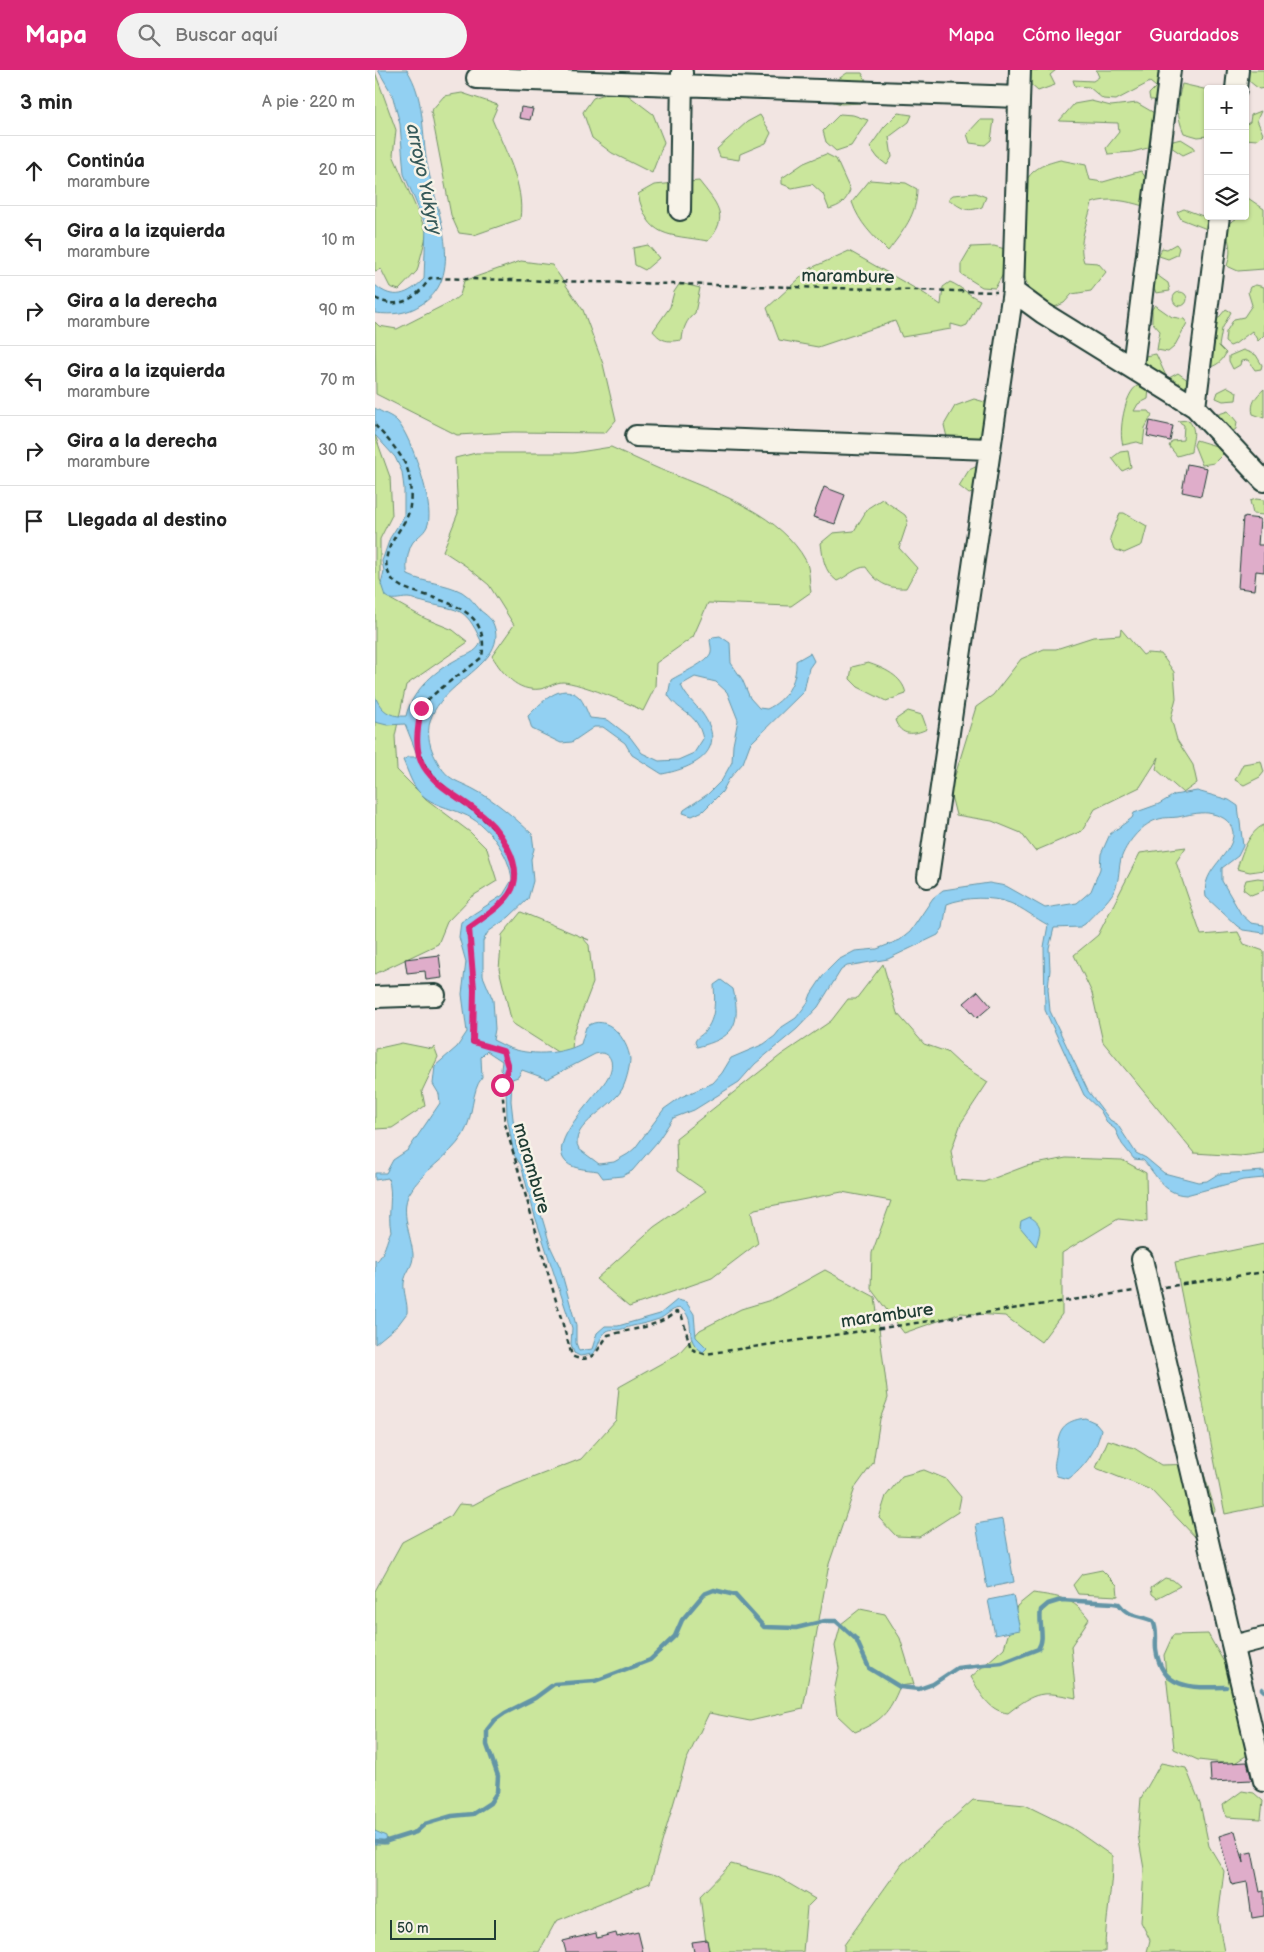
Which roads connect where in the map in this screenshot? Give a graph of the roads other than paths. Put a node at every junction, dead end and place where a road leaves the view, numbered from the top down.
1 (1020, 70) edge
2 (1170, 70) edge
3 (1238, 70) edge
4 (683, 77) edge
5 (477, 78) dead end
6 (1236, 85) edge
7 (1019, 97) junction
8 (680, 210) dead end
9 (1218, 220) edge
10 (1007, 292) junction
11 (1133, 366) junction
12 (1195, 406) junction
13 (636, 436) dead end
14 (990, 449) junction
15 (1264, 481) edge
16 (928, 877) dead end
17 (435, 995) dead end
18 (375, 997) edge
19 (1141, 1259) dead end
20 (1264, 1638) edge
21 (1233, 1646) junction
22 (1264, 1781) edge

1 - 7 street
2 - 11 street
3 - 6 street
4 - 5 street
4 - 7 street
4 - 8 street
7 - 10 street
9 - 12 street
10 - 11 street
10 - 14 street
11 - 12 street
12 - 15 street
13 - 14 street
14 - 16 street
17 - 18 street
19 - 21 street
20 - 21 street
21 - 22 street

